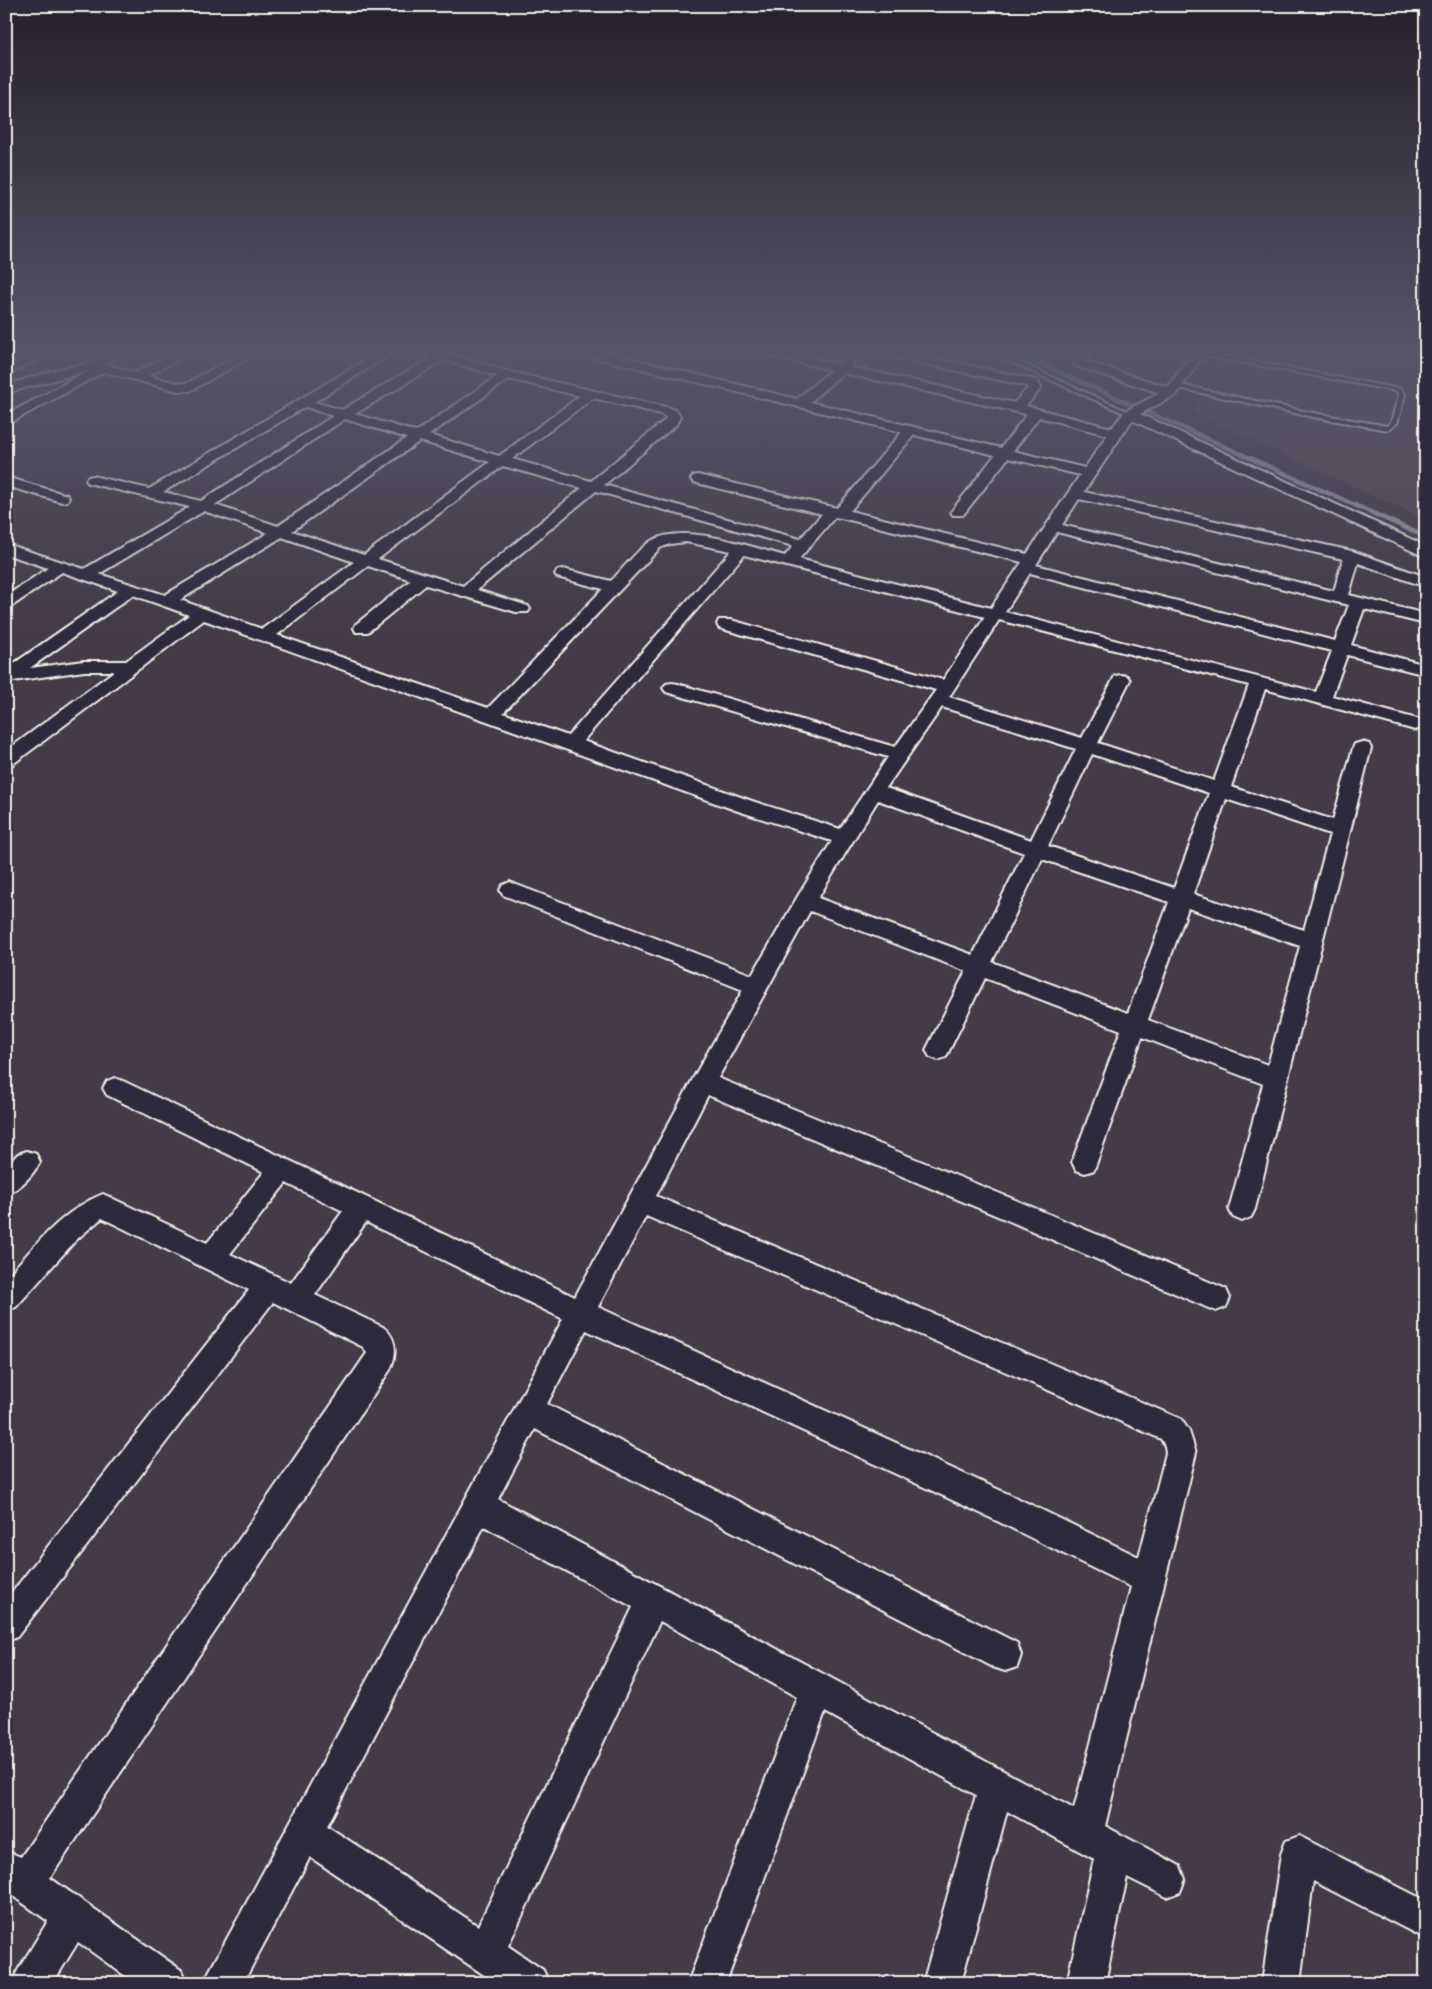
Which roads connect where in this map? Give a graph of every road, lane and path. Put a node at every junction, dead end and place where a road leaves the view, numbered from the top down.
1 (240, 441) edge
2 (303, 441) edge
3 (409, 441) edge
4 (433, 441) edge
5 (529, 441) edge
6 (647, 441) edge
7 (901, 441) edge
8 (957, 441) edge
9 (1014, 441) edge
10 (1113, 441) edge
11 (1186, 441) edge
12 (1005, 452) junction
13 (502, 461) junction
14 (698, 479) dead end
15 (93, 480) dead end
16 (6, 481) edge
17 (1082, 483) junction
18 (592, 485) junction
19 (152, 493) junction
20 (62, 498) dead end
21 (202, 506) junction
22 (958, 512) dead end
23 (836, 513) junction
24 (1052, 527) junction
25 (280, 532) junction
26 (802, 544) junction
27 (6, 549) edge
28 (741, 550) junction
29 (1426, 552) edge
30 (1352, 556) junction
31 (366, 560) junction
32 (788, 562) junction
33 (1029, 563) junction
34 (61, 566) junction
35 (87, 574) junction
36 (563, 574) dead end
37 (423, 579) junction
38 (1426, 582) edge
39 (614, 587) junction
40 (131, 589) junction
41 (465, 592) junction
42 (1340, 598) junction
43 (167, 601) junction
44 (6, 603) edge
45 (1358, 603) junction
46 (522, 609) dead end
47 (202, 613) junction
48 (995, 614) junction
49 (1426, 619) edge
50 (725, 624) dead end
51 (362, 628) dead end
52 (264, 636) junction
53 (1341, 648) junction
54 (130, 667) junction
55 (1426, 670) edge
56 (8, 676) edge
57 (1121, 680) dead end
58 (1259, 682) junction
59 (672, 688) dead end
60 (942, 693) junction
61 (1322, 699) junction
62 (491, 715) junction
63 (1415, 724) dead end
64 (571, 744) junction
65 (1087, 746) junction
66 (1362, 748) dead end
67 (899, 754) junction
68 (6, 760) edge
69 (1220, 789) junction
70 (874, 791) junction
71 (1341, 830) junction
72 (844, 838) junction
73 (1037, 850) junction
74 (510, 890) dead end
75 (1180, 898) junction
76 (805, 902) junction
77 (1311, 941) junction
78 (980, 967) junction
79 (757, 986) junction
80 (1134, 1025) junction
81 (938, 1050) dead end
82 (1275, 1078) junction
83 (703, 1082) junction
84 (114, 1088) dead end
85 (27, 1162) dead end
86 (1085, 1162) dead end
87 (282, 1168) junction
88 (6, 1183) edge
89 (640, 1201) junction
90 (361, 1208) junction
91 (1242, 1210) dead end
92 (212, 1257) junction
93 (283, 1292) junction
94 (6, 1298) edge
95 (1216, 1298) dead end
96 (580, 1313) junction
97 (529, 1410) junction
98 (479, 1506) junction
99 (1150, 1580) junction
100 (653, 1600) junction
101 (6, 1626) edge
102 (1006, 1655) dead end
103 (816, 1689) junction
104 (996, 1787) junction
105 (304, 1832) junction
106 (1100, 1843) junction
107 (16, 1876) edge
108 (1167, 1879) dead end
109 (73, 1916) junction
110 (1426, 1921) edge
111 (485, 1953) junction
112 (31, 1983) edge
113 (168, 1983) edge
114 (222, 1983) edge
115 (530, 1983) edge
116 (707, 1983) edge
117 (942, 1983) edge
118 (1086, 1983) edge
119 (1281, 1983) edge

1 - 19 street
2 - 21 street
3 - 25 street
4 - 13 street
5 - 13 street
6 - 18 street
7 - 23 street
8 - 12 street
9 - 12 street
10 - 17 street
11 - 29 street
12 - 17 street
12 - 22 street
13 - 18 street
13 - 31 street
14 - 23 street
15 - 19 street
16 - 20 street
17 - 24 street
17 - 30 street
18 - 26 street
18 - 41 street
19 - 21 street
21 - 25 street
21 - 35 street
23 - 26 street
23 - 33 street
24 - 33 street
24 - 42 street
25 - 31 street
25 - 43 street
26 - 32 street
27 - 34 street
28 - 32 street
28 - 39 street
28 - 64 street
30 - 38 street
30 - 42 street
31 - 37 street
31 - 52 street
32 - 48 street
33 - 48 street
33 - 53 street
34 - 35 street
34 - 44 street
35 - 40 street
36 - 39 street
37 - 41 street
37 - 51 street
39 - 62 street
40 - 43 street
40 - 56 street
41 - 46 street
42 - 45 street
43 - 47 street
45 - 49 street
45 - 53 street
47 - 52 street
47 - 54 street
48 - 58 street
48 - 60 street
50 - 60 street
52 - 62 street
53 - 55 street
53 - 61 street
54 - 56 street
54 - 68 street
57 - 65 street
58 - 61 street
58 - 69 street
59 - 67 street
60 - 65 street
60 - 67 street
61 - 63 street
62 - 64 street
64 - 72 street
65 - 69 street
65 - 73 street
66 - 71 street
67 - 70 street
69 - 71 street
69 - 75 street
70 - 72 street
70 - 73 street
71 - 77 street
72 - 76 street
73 - 75 street
73 - 78 street
74 - 79 street
75 - 77 street
75 - 80 street
76 - 78 street
76 - 79 street
77 - 82 street
78 - 80 street
78 - 81 street
79 - 83 street
80 - 82 street
80 - 86 street
82 - 91 street
83 - 89 street
83 - 95 street
84 - 87 street
85 - 88 street
87 - 90 street
87 - 92 street
89 - 96 street
89 - 99 street
90 - 93 street
90 - 96 street
92 - 93 street
92 - 94 street
93 - 101 street
93 - 107 street
96 - 97 street
96 - 99 street
97 - 98 street
97 - 102 street
98 - 100 street
98 - 105 street
99 - 106 street
100 - 103 street
100 - 111 street
103 - 104 street
103 - 116 street
104 - 106 street
104 - 117 street
105 - 111 street
105 - 114 street
106 - 108 street
106 - 118 street
107 - 109 street
109 - 112 street
109 - 113 street
110 - 119 street
111 - 115 street

